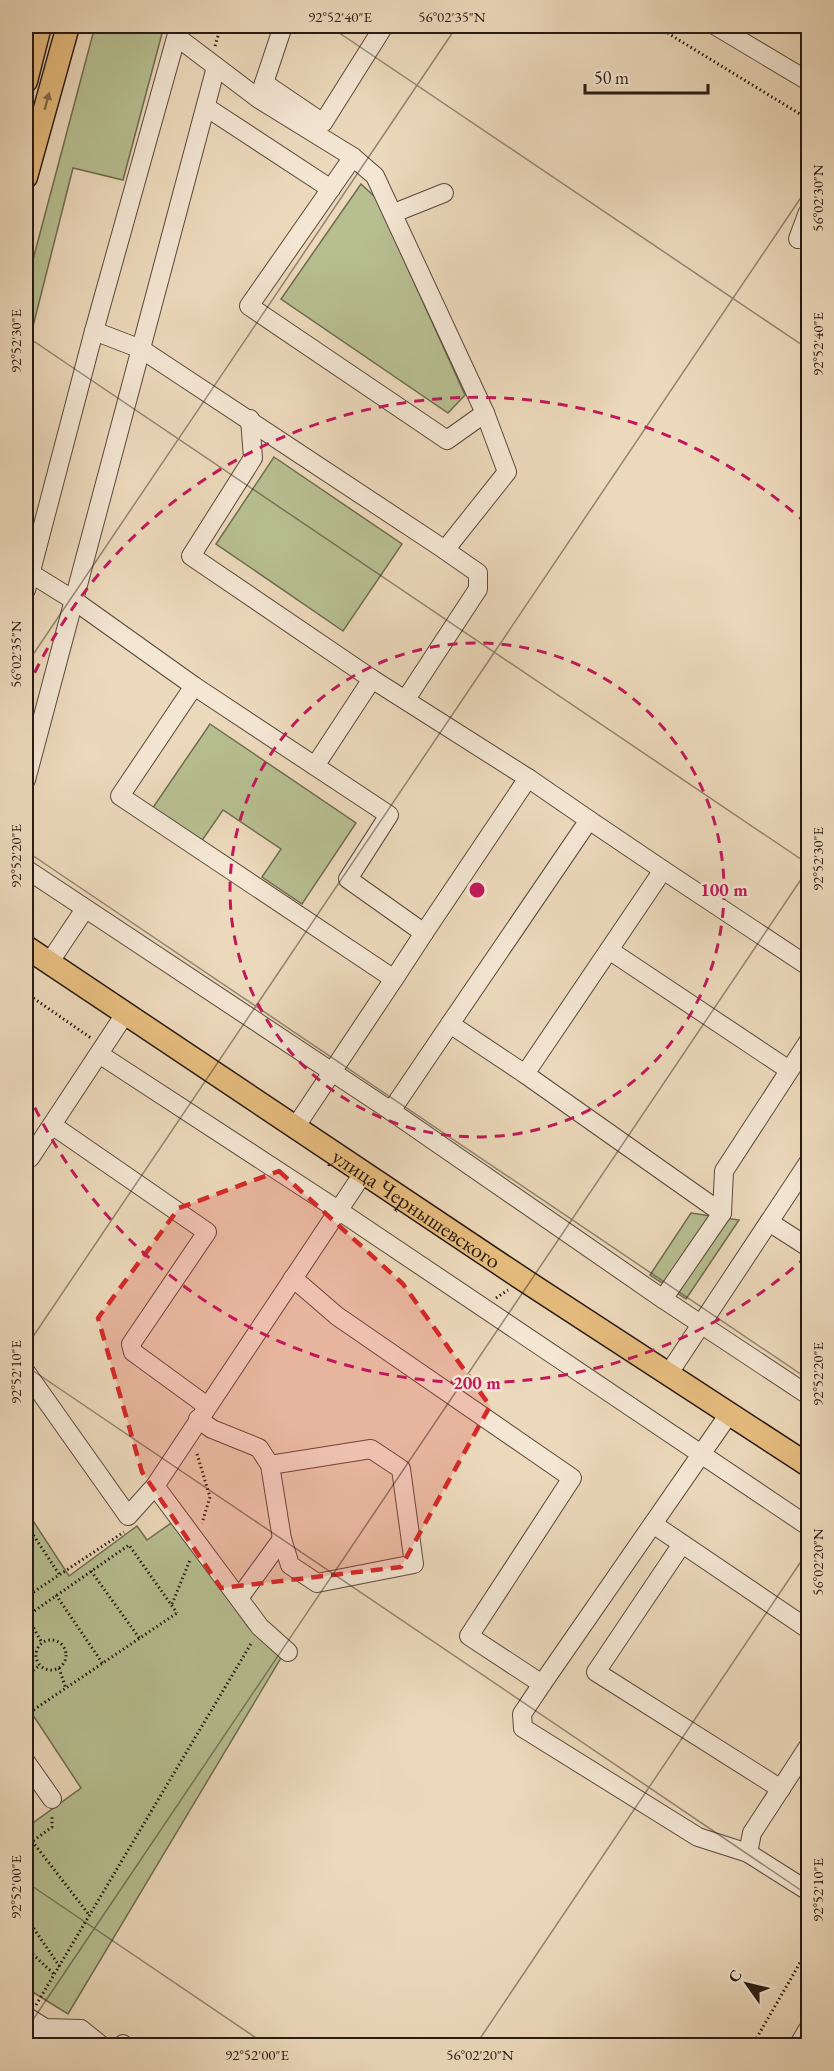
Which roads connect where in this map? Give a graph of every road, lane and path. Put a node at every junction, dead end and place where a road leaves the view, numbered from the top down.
1 (40, 26) edge
2 (68, 26) edge
3 (283, 26) edge
4 (384, 26) edge
5 (656, 26) edge
6 (716, 26) edge
7 (178, 31) edge
8 (216, 67) junction
9 (807, 77) edge
10 (26, 81) edge
11 (261, 91) junction
12 (206, 107) junction
13 (808, 119) edge
14 (353, 158) junction
15 (26, 177) edge
16 (331, 189) junction
17 (444, 193) dead end
18 (808, 212) edge
19 (394, 213) junction
20 (798, 239) dead end
21 (94, 331) junction
22 (141, 349) junction
23 (485, 413) junction
24 (250, 419) junction
25 (445, 550) junction
26 (28, 581) edge
27 (72, 599) junction
28 (372, 680) junction
29 (194, 686) junction
30 (405, 699) junction
31 (315, 766) junction
32 (528, 778) junction
33 (26, 780) edge
34 (589, 820) junction
35 (26, 869) edge
36 (663, 870) junction
37 (85, 909) junction
38 (424, 933) junction
39 (26, 947) edge
40 (609, 950) junction
41 (49, 963) junction
42 (808, 966) edge
43 (394, 979) junction
44 (125, 1014) junction
45 (450, 1024) junction
46 (808, 1042) edge
47 (99, 1054) junction
48 (789, 1070) junction
49 (332, 1071) junction
50 (525, 1074) junction
51 (391, 1111) junction
52 (52, 1125) junction
53 (296, 1126) junction
54 (27, 1163) edge
55 (808, 1163) edge
56 (364, 1172) junction
57 (338, 1210) junction
58 (722, 1214) junction
59 (769, 1221) junction
60 (808, 1247) edge
61 (293, 1278) junction
62 (663, 1299) junction
63 (699, 1323) junction
64 (26, 1372) edge
65 (669, 1373) junction
66 (808, 1395) edge
67 (202, 1413) junction
68 (729, 1413) junction
69 (196, 1452) dead end
70 (700, 1454) junction
71 (270, 1465) junction
72 (808, 1465) edge
73 (155, 1486) junction
74 (128, 1516) junction
75 (26, 1524) edge
76 (653, 1524) junction
77 (808, 1526) edge
78 (282, 1539) junction
79 (197, 1542) junction
80 (682, 1544) junction
81 (91, 1571) junction
82 (59, 1574) junction
83 (56, 1595) junction
84 (26, 1597) edge
85 (239, 1598) junction
86 (172, 1605) junction
87 (26, 1615) edge
88 (260, 1627) junction
89 (808, 1629) edge
90 (140, 1639) junction
91 (42, 1643) junction
92 (288, 1652) dead end
93 (103, 1664) junction
94 (40, 1665) junction
95 (58, 1668) junction
96 (26, 1676) edge
97 (542, 1683) junction
98 (66, 1689) junction
99 (26, 1715) edge
100 (808, 1747) edge
101 (26, 1762) edge
102 (781, 1789) junction
103 (52, 1799) joint
104 (32, 1841) junction
105 (26, 1846) edge
106 (748, 1852) junction
107 (808, 1891) edge
108 (90, 1916) junction
109 (26, 1917) edge
110 (26, 1948) edge
111 (808, 1949) edge
112 (28, 1953) junction
113 (26, 1965) edge
114 (60, 1967) junction
115 (55, 1975) junction
116 (27, 2017) edge
117 (45, 2028) junction
118 (808, 2029) edge
119 (34, 2046) edge
120 (102, 2046) edge
121 (752, 2046) edge
122 (798, 2046) edge

1 - 10 main road
15 -> 2 main road
3 - 11 street
4 - 11 street
5 - 13 path
6 - 9 street
7 - 8 street
7 - 21 street
8 - 11 street
8 - 12 street
11 - 14 street
12 - 16 street
12 - 22 street
14 - 16 street
14 - 19 street
16 - 23 street
17 - 19 street
18 - 20 street
19 - 23 street
21 - 22 street
21 - 26 street
22 - 24 street
22 - 27 street
23 - 25 street
24 - 25 street
24 - 28 street
25 - 30 street
26 - 27 street
27 - 29 street
27 - 33 street
28 - 30 street
28 - 31 street
29 - 31 street
29 - 43 street
30 - 32 street
31 - 38 street
32 - 34 street
32 - 38 street
34 - 36 street
34 - 45 street
35 - 37 street
36 - 40 street
36 - 42 street
37 - 41 street
37 - 49 street
38 - 43 street
39 - 41 main road, улица Чернышевского
40 - 48 street
40 - 50 street
41 - 44 main road, улица Чернышевского
43 - 49 street
44 - 47 street
44 - 53 main road, улица Чернышевского
45 - 50 street
45 - 51 street
46 - 48 street
47 - 52 street
47 - 57 street
48 - 58 street
49 - 51 street
49 - 53 street
50 - 58 street
51 - 62 street
52 - 54 street
52 - 67 street
53 - 56 main road, улица Чернышевского
55 - 59 street
56 - 57 street
56 - 65 main road, улица Чернышевского
57 - 61 street
57 - 70 street
58 - 62 street
59 - 60 street
59 - 63 street
61 - 67 street
61 - 97 street
62 - 63 street
63 - 65 street
63 - 66 street
64 - 74 street
65 - 68 main road, улица Чернышевского
67 - 71 street
67 - 73 street
68 - 70 street
68 - 72 main road, улица Чернышевского
69 - 79 path
70 - 76 street
70 - 77 street
71 - 78 street
71 - 78 street
73 - 74 street
73 - 79 street
74 - 82 path
75 - 82 path
76 - 80 street
76 - 97 street
78 - 85 street
79 - 85 street
79 - 86 path
80 - 89 street
80 - 102 street
81 - 83 path
81 - 86 path
81 - 90 path
82 - 84 path
83 - 87 path
83 - 93 path
85 - 88 street
86 - 90 path
87 - 91 path
88 - 92 street
88 - 108 path
90 - 93 path
91 - 94 path
91 - 95 path
93 - 98 path
94 - 95 path
94 - 96 path
95 - 98 path
97 - 106 street
98 - 99 path
100 - 102 street
101 - 103 street
102 - 106 street
103 - 104 path
104 - 105 path
104 - 108 path
106 - 107 street
108 - 114 path
109 - 114 path
110 - 112 path
111 - 121 path
112 - 113 path
112 - 115 path
114 - 115 path
115 - 116 path
116 - 117 street
117 - 119 street
117 - 120 street
118 - 122 street

